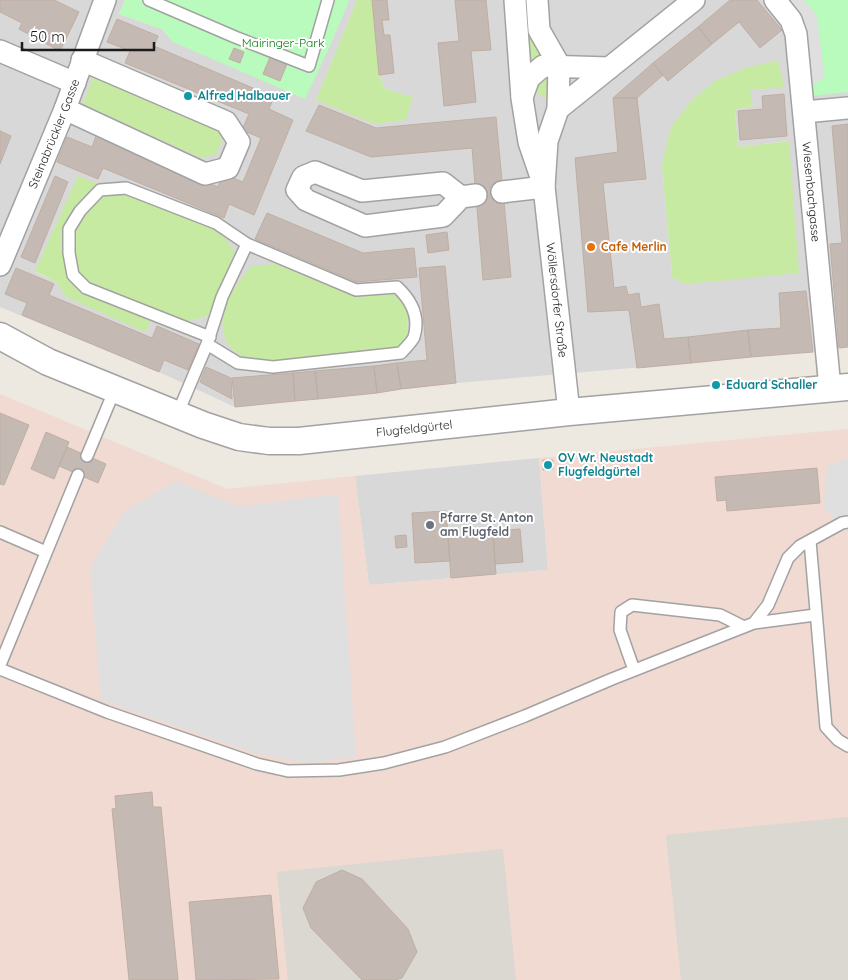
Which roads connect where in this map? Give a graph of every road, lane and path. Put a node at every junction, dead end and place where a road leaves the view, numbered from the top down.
1 (105, 0) edge
2 (149, 0) edge
3 (328, 0) edge
4 (514, 0) edge
5 (537, 0) edge
6 (694, 0) edge
7 (775, 0) edge
8 (0, 51) edge
9 (82, 60) junction
10 (559, 65) junction
11 (609, 68) junction
12 (75, 83) junction
13 (522, 98) junction
14 (848, 108) edge
15 (65, 109) junction
16 (558, 109) junction
17 (804, 112) junction
18 (544, 187) junction
19 (502, 192) dead end
20 (468, 196) joint
21 (247, 244) junction
22 (0, 265) edge
23 (0, 336) edge
24 (209, 340) junction
25 (839, 388) edge
26 (115, 389) junction
27 (569, 412) junction
28 (177, 415) junction
29 (87, 456) dead end
30 (78, 475) dead end
31 (848, 522) edge
32 (0, 532) edge
33 (810, 541) junction
34 (46, 552) junction
35 (815, 615) junction
36 (749, 625) junction
37 (0, 665) edge
38 (0, 669) edge
39 (634, 670) junction
40 (848, 746) edge

1 - 9 street, Steinabrückler Gasse
2 - 3 lane
4 - 13 street, Wöllersdorfer Straße
5 - 10 street
6 - 11 street
7 - 17 street, Wiesenbachgasse
8 - 12 street
9 - 12 street, Steinabrückler Gasse
9 - 15 street
10 - 11 street
10 - 13 street
10 - 16 street, Wöllersdorfer Straße
11 - 16 street
12 - 15 street, Steinabrückler Gasse
13 - 16 street
13 - 18 street, Wöllersdorfer Straße
14 - 17 street
15 - 22 street, Steinabrückler Gasse
16 - 18 street, Wöllersdorfer Straße
17 - 25 street, Wiesenbachgasse
18 - 19 street
18 - 27 street, Wöllersdorfer Straße
20 - 20 street
21 - 24 lane
21 - 24 lane
21 - 24 lane
23 - 26 street, Flugfeldgürtel
24 - 28 lane
25 - 27 street, Flugfeldgürtel
26 - 28 street, Flugfeldgürtel
26 - 29 lane
27 - 28 street, Flugfeldgürtel
30 - 34 lane
31 - 33 lane
32 - 34 lane
33 - 35 lane
33 - 36 lane
34 - 37 lane
35 - 36 lane
35 - 40 lane
36 - 39 lane
36 - 39 lane
38 - 39 lane

